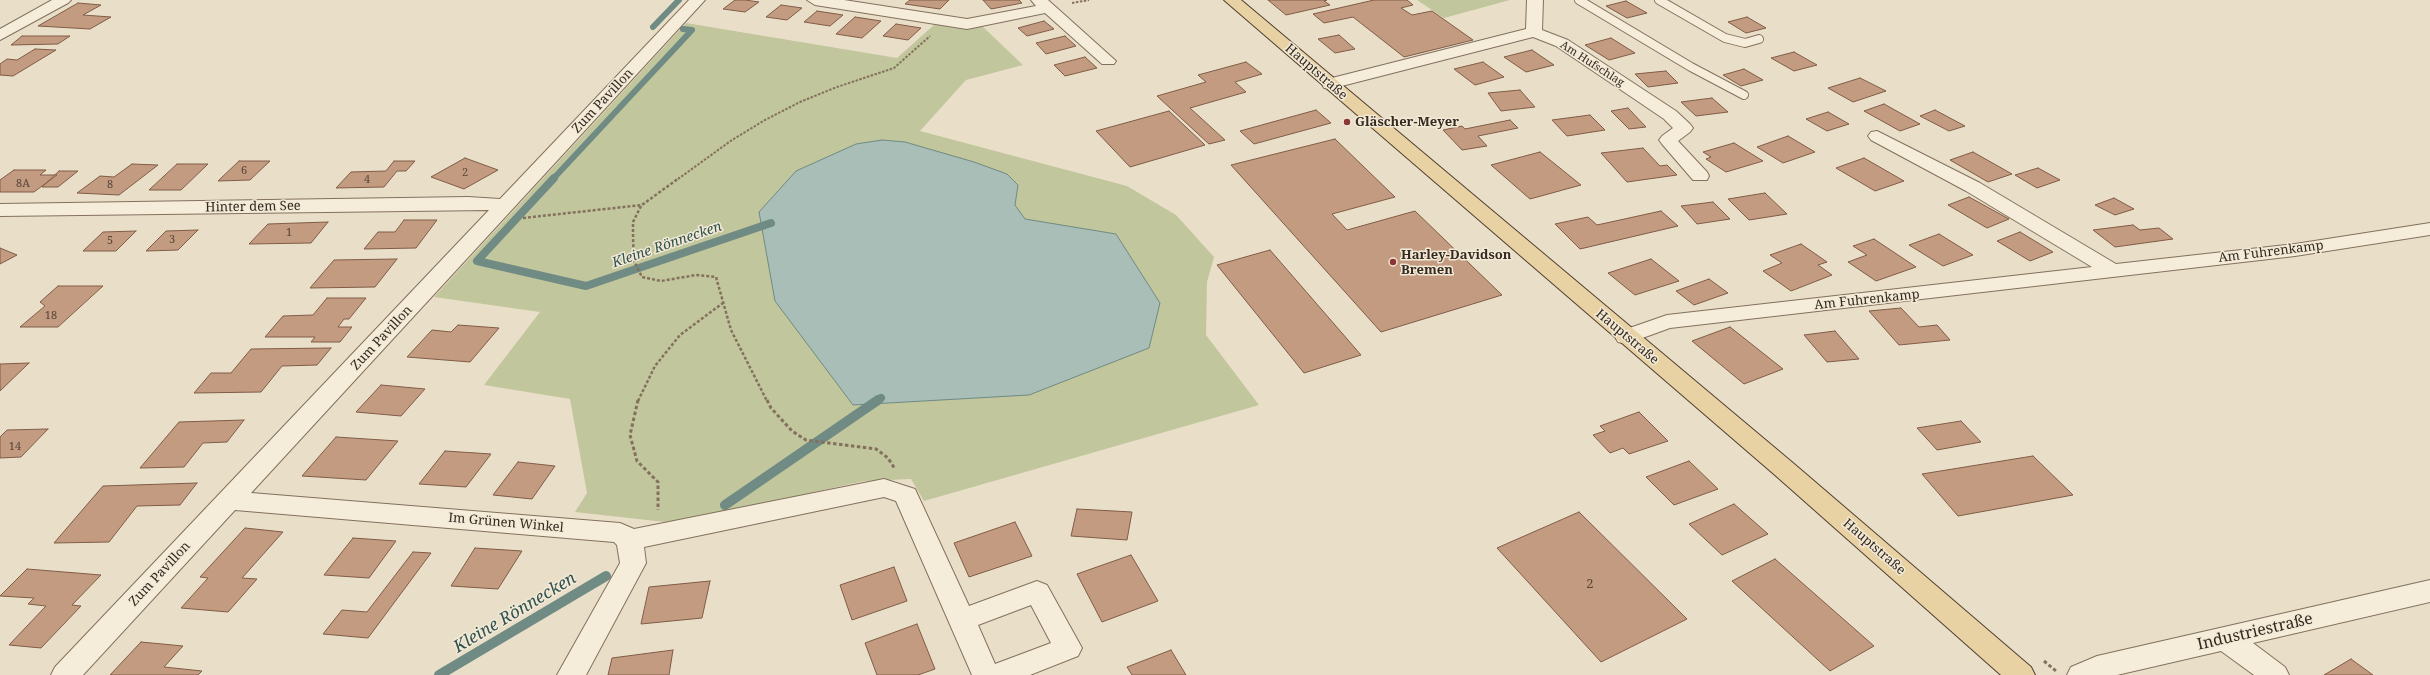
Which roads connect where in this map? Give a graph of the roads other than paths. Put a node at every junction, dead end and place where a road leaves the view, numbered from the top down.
1 (63, 0) edge
2 (697, 0) edge
3 (815, 0) edge
4 (1232, 0) edge
5 (1536, 0) edge
6 (1579, 0) edge
7 (1659, 0) edge
8 (1043, 4) edge
9 (1534, 32) junction
10 (0, 35) edge
11 (1759, 40) dead end
12 (1108, 62) dead end
13 (1330, 84) junction
14 (1744, 95) dead end
15 (1877, 136) dead end
16 (1700, 176) dead end
17 (506, 205) junction
18 (0, 210) edge
19 (2430, 229) edge
20 (2111, 270) junction
21 (1626, 337) junction
22 (230, 500) junction
23 (638, 538) junction
24 (2430, 591) edge
25 (961, 620) junction
26 (2225, 638) junction
27 (65, 675) edge
28 (571, 675) edge
29 (986, 675) edge
30 (999, 675) edge
31 (2021, 675) edge
32 (2081, 675) edge
33 (2275, 675) edge

1 - 10 street
2 - 17 street, Zum Pavillon
3 - 8 street
4 - 13 main road, Hauptstraße
5 - 9 street
6 - 14 lane
7 - 11 lane
8 - 12 street
9 - 13 street
9 - 16 street, Am Hufschlag
13 - 21 main road, Hauptstraße
15 - 20 street
17 - 18 street, Hinter dem See
17 - 22 street, Zum Pavillon
19 - 20 street, Am Fuhrenkamp
20 - 21 street, Am Fuhrenkamp
21 - 31 main road, Hauptstraße
22 - 23 street, Im Grünen Winkel
22 - 27 street, Zum Pavillon
23 - 25 street
23 - 28 street
24 - 26 street, Industriestraße
25 - 29 street
25 - 30 street
26 - 32 street, Industriestraße
26 - 33 street

